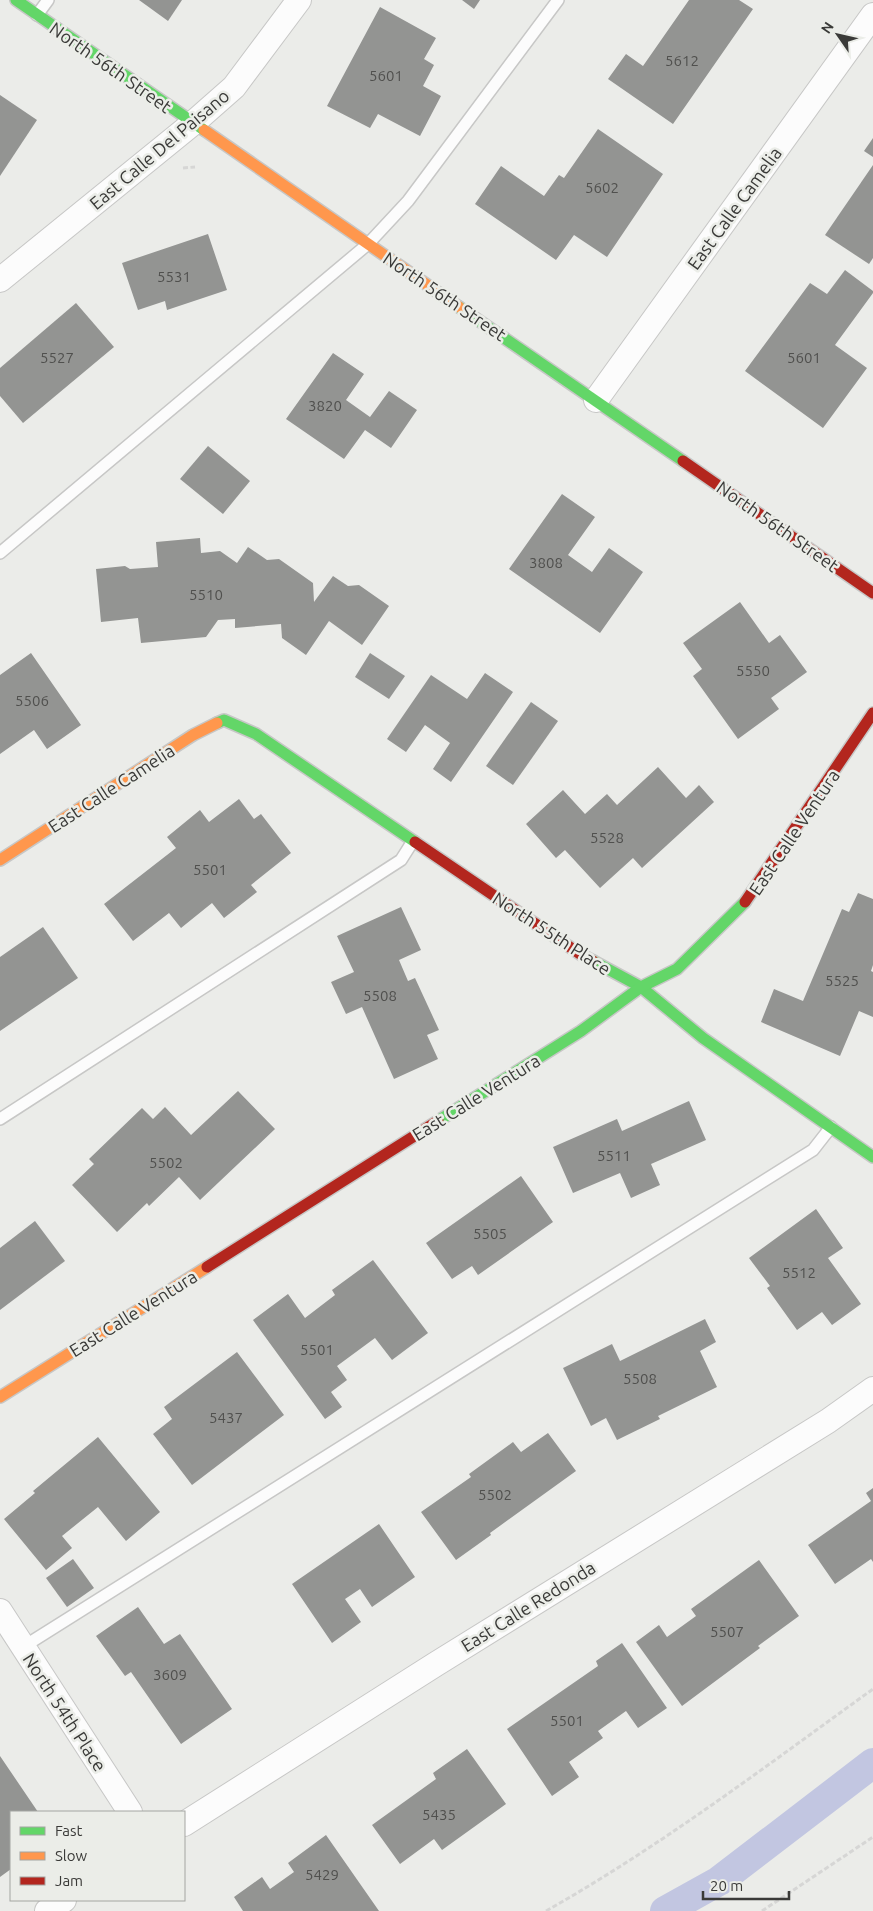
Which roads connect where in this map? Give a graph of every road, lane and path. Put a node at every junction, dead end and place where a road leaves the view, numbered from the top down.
1 (16, 0) edge
2 (48, 0) edge
3 (299, 0) edge
4 (558, 0) edge
5 (37, 15) junction
6 (873, 15) edge
7 (192, 124) junction
8 (368, 244) junction
9 (0, 280) edge
10 (596, 400) junction
11 (0, 553) edge
12 (873, 593) edge
13 (873, 713) edge
14 (224, 720) joint
15 (413, 841) junction
16 (0, 860) edge
17 (641, 987) junction
18 (0, 1119) edge
19 (831, 1128) junction
20 (873, 1157) edge
21 (873, 1389) edge
22 (0, 1397) edge
23 (0, 1611) edge
24 (23, 1647) junction
25 (873, 1689) edge
26 (129, 1811) edge
27 (185, 1823) edge
28 (873, 1837) edge
29 (62, 1901) edge
30 (46, 1911) edge
31 (546, 1911) edge
32 (762, 1911) edge

1 - 5 street, North 56th Street
2 - 5 lane
3 - 7 street, East Calle Del Paisano
4 - 8 lane
5 - 7 street, North 56th Street
6 - 10 street, East Calle Camelia
7 - 8 street, North 56th Street
7 - 9 street, East Calle Del Paisano
8 - 10 street, North 56th Street
8 - 11 lane
10 - 12 street, North 56th Street
13 - 17 street, East Calle Ventura
14 - 15 street, North 55th Place
14 - 16 street, East Calle Camelia
15 - 17 street, North 55th Place
15 - 18 lane
17 - 19 street, North 55th Place
17 - 22 street, East Calle Ventura
19 - 20 street, North 55th Place
19 - 24 lane
21 - 27 street, East Calle Redonda
23 - 24 street, North 54th Place
24 - 26 street, North 54th Place
25 - 31 path
28 - 32 path
29 - 30 street

